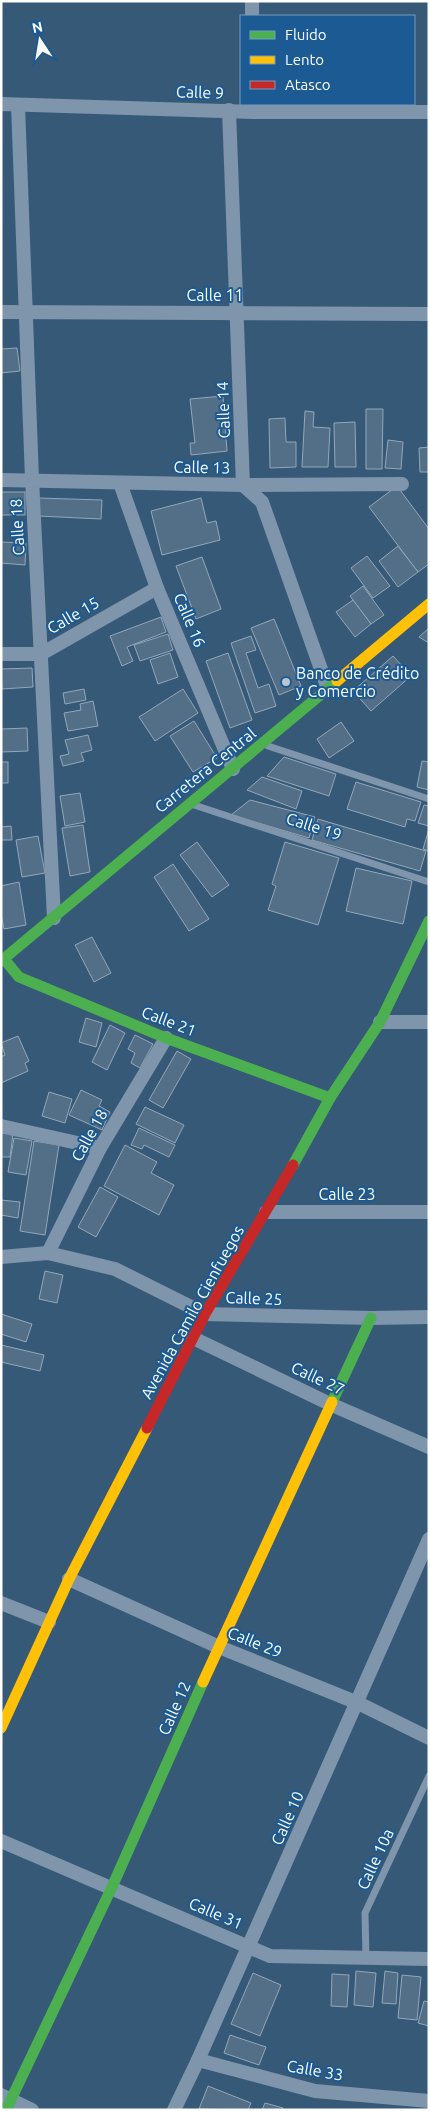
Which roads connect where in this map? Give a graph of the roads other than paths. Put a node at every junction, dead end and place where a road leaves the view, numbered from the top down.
1 (252, 1) edge
2 (252, 15) edge
3 (1, 104) edge
4 (18, 105) junction
5 (254, 108) edge
6 (229, 110) junction
7 (429, 112) edge
8 (1, 312) edge
9 (27, 312) junction
10 (238, 312) junction
11 (429, 314) edge
12 (32, 479) junction
13 (1, 480) edge
14 (120, 483) junction
15 (402, 484) dead end
16 (243, 485) junction
17 (157, 588) junction
18 (429, 604) edge
19 (1, 654) edge
20 (41, 654) junction
21 (328, 689) junction
22 (263, 744) junction
23 (233, 769) junction
24 (429, 799) edge
25 (189, 804) junction
26 (429, 882) edge
27 (54, 918) junction
28 (429, 921) edge
29 (3, 960) edge
30 (380, 1022) junction
31 (429, 1022) edge
32 (166, 1038) junction
33 (330, 1098) junction
34 (1, 1126) edge
35 (100, 1148) junction
36 (266, 1212) junction
37 (429, 1212) edge
38 (48, 1253) junction
39 (1, 1257) edge
40 (206, 1314) junction
41 (429, 1317) edge
42 (371, 1318) junction
43 (193, 1338) junction
44 (330, 1404) junction
45 (429, 1447) edge
46 (429, 1539) edge
47 (69, 1579) junction
48 (1, 1603) edge
49 (49, 1622) junction
50 (220, 1647) junction
51 (358, 1703) junction
52 (1, 1728) edge
53 (429, 1738) edge
54 (429, 1776) edge
55 (1, 1841) edge
56 (112, 1887) junction
57 (248, 1946) junction
58 (366, 1958) junction
59 (429, 1959) edge
60 (198, 2060) junction
61 (429, 2101) edge
62 (6, 2102) edge
63 (32, 2110) edge
64 (174, 2110) edge

1 - 2 street
3 - 4 street, Calle 9
4 - 6 street, Calle 9
4 - 9 street, Calle 18
5 - 6 street, Calle 9
5 - 7 street, Calle 9
6 - 10 street, Calle 14
8 - 9 street, Calle 11
9 - 10 street, Calle 11
9 - 12 street, Calle 18
10 - 11 street, Calle 11
10 - 16 street, Calle 14
12 - 13 street, Calle 13
12 - 14 street, Calle 13
12 - 20 street, Calle 18
14 - 16 street, Calle 13
14 - 17 street, Calle 16
15 - 16 street, Calle 13
16 - 21 street
17 - 20 street, Calle 15
17 - 23 street, Calle 16
18 - 21 main road, Carretera Central
19 - 20 street, Calle 15
20 - 27 street, Calle 18
21 - 22 main road, Carretera Central
22 - 23 main road, Carretera Central
22 - 24 lane
23 - 25 main road, Carretera Central
25 - 26 lane, Calle 19
25 - 27 main road, Carretera Central
27 - 29 main road, Carretera Central
28 - 30 main road, Avenida Camilo Cienfuegos
29 - 32 main road, Calle 21
30 - 31 street
30 - 33 main road, Avenida Camilo Cienfuegos
32 - 33 main road, Calle 21
32 - 35 street, Calle 18
33 - 36 main road, Avenida Camilo Cienfuegos
34 - 35 street
35 - 38 street, Calle 18
36 - 37 street, Calle 23
36 - 40 main road, Avenida Camilo Cienfuegos
38 - 39 street, Calle 25
38 - 40 street, Calle 25
40 - 42 street, Calle 25
40 - 43 main road, Avenida Camilo Cienfuegos
41 - 42 street, Calle 25
42 - 44 main road, Calle 12
43 - 44 street, Calle 27
43 - 47 main road, Avenida Camilo Cienfuegos
44 - 45 street, Calle 27
44 - 50 main road, Calle 12
46 - 51 street, Calle 10
47 - 49 main road, Avenida Camilo Cienfuegos
47 - 50 street, Calle 29
48 - 49 street
49 - 52 main road, Avenida Camilo Cienfuegos
50 - 51 street, Calle 29
50 - 56 main road, Calle 12
51 - 53 street, Calle 29
51 - 57 street, Calle 10
54 - 58 lane, Calle 10a
55 - 56 street, Calle 31
56 - 57 street, Calle 31
56 - 62 main road, Calle 12
57 - 58 street, Calle 31
57 - 60 street, Calle 10
58 - 59 street, Calle 31
60 - 61 street, Calle 33
60 - 64 street, Calle 10
62 - 63 street

